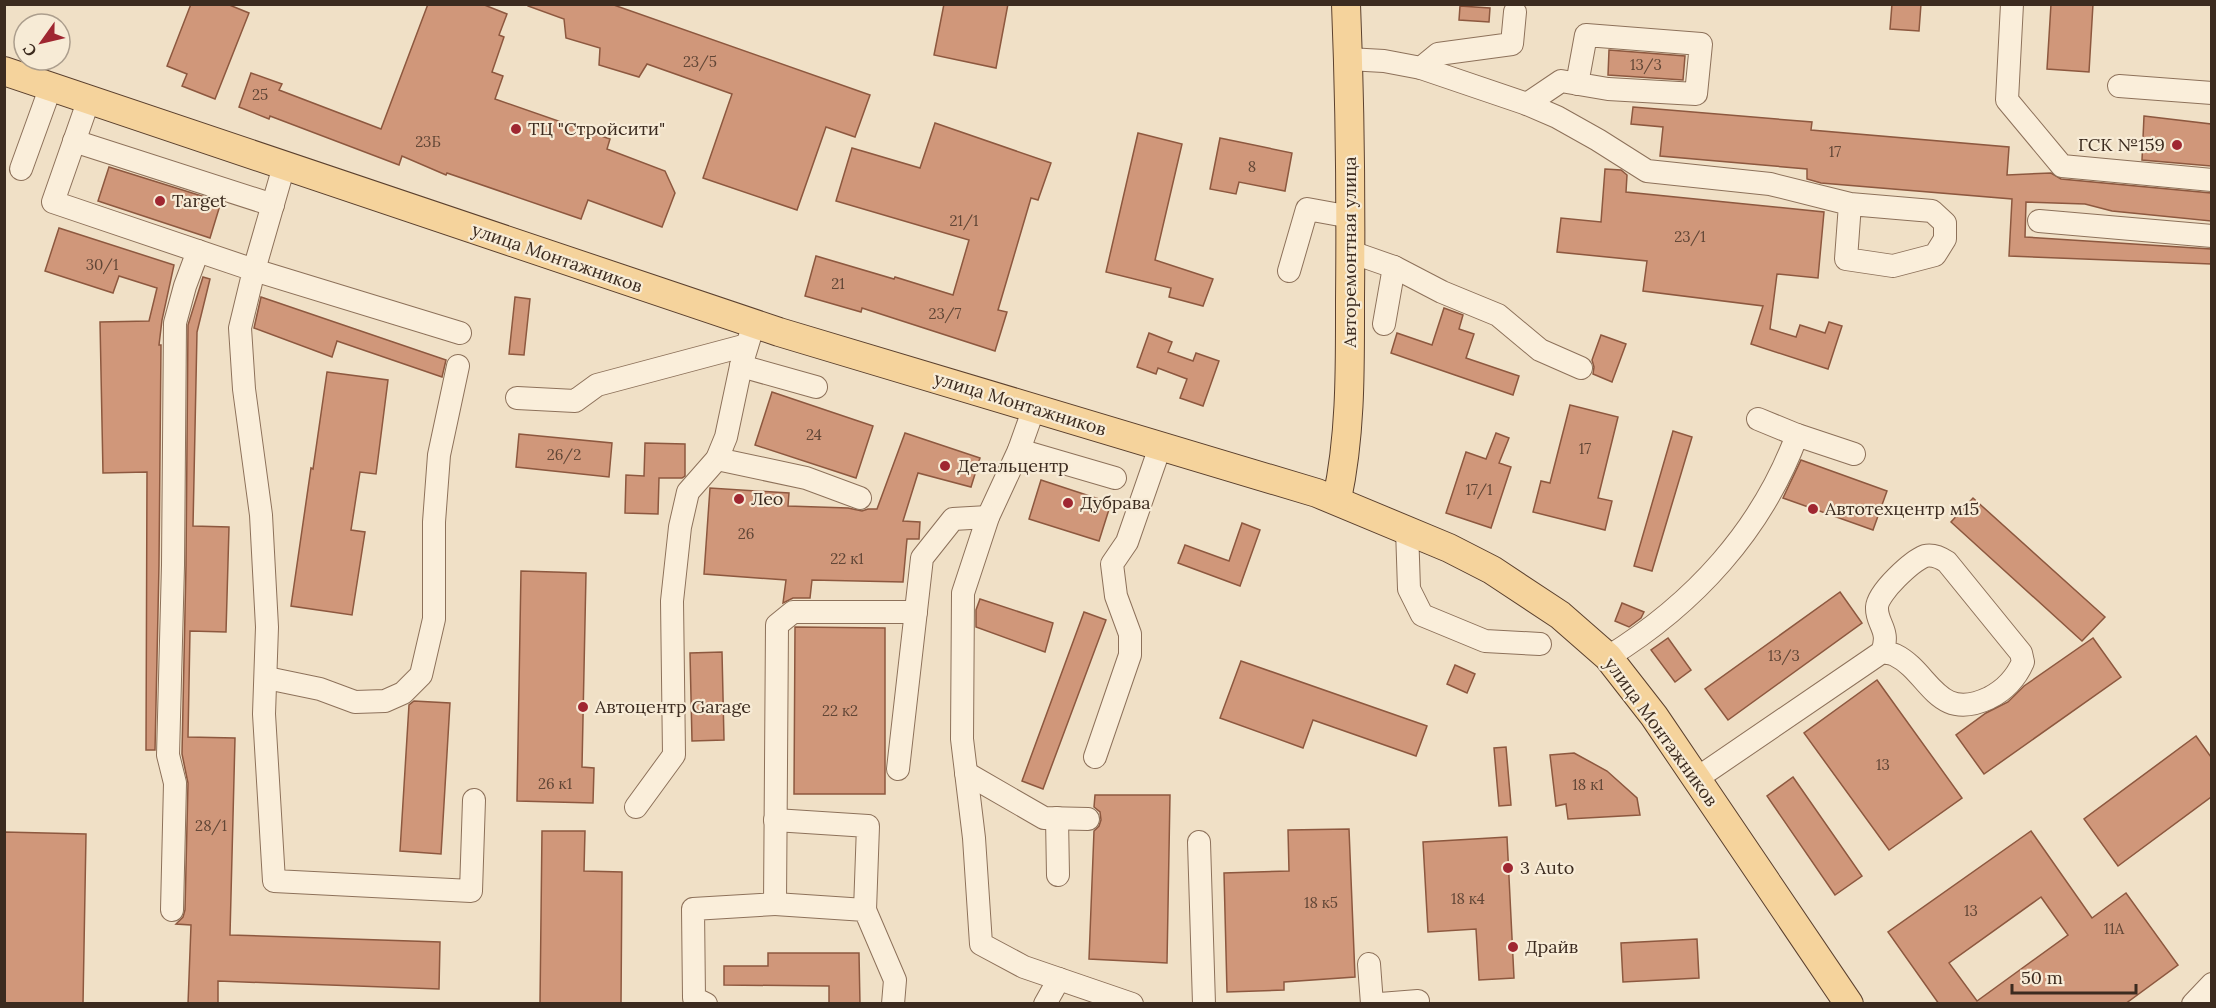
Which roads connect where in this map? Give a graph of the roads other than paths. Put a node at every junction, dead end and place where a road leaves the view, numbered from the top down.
1 (1346, 4) edge
2 (2012, 4) edge
3 (1515, 12) dead end
4 (1348, 58) junction
5 (1420, 68) junction
6 (4, 71) edge
7 (1577, 84) junction
8 (51, 86) junction
9 (2119, 86) dead end
10 (2211, 93) edge
11 (89, 99) junction
12 (1527, 104) junction
13 (74, 141) junction
14 (284, 166) junction
15 (21, 169) dead end
16 (2211, 180) edge
17 (1850, 204) dead end
18 (273, 205) junction
19 (1351, 217) junction
20 (2039, 221) dead end
21 (2211, 236) edge
22 (198, 251) junction
23 (1351, 252) junction
24 (1394, 267) junction
25 (254, 270) junction
26 (1289, 271) dead end
27 (1384, 324) dead end
28 (460, 333) dead end
29 (747, 345) junction
30 (458, 366) dead end
31 (1581, 368) dead end
32 (816, 387) dead end
33 (517, 398) dead end
34 (1034, 408) junction
35 (1758, 419) dead end
36 (1797, 435) junction
37 (1160, 447) junction
38 (1019, 450) junction
39 (1854, 454) dead end
40 (717, 459) junction
41 (1115, 478) dead end
42 (860, 498) dead end
43 (1337, 500) junction
44 (988, 517) junction
45 (1407, 529) junction
46 (916, 612) junction
47 (1540, 644) dead end
48 (1881, 652) junction
49 (1608, 657) junction
50 (267, 678) junction
51 (1095, 757) dead end
52 (898, 769) dead end
53 (966, 773) junction
54 (1696, 779) junction
55 (474, 800) dead end
56 (636, 807) dead end
57 (1057, 818) junction
58 (1088, 819) dead end
59 (775, 820) junction
60 (1199, 842) dead end
61 (1058, 874) dead end
62 (775, 904) junction
63 (172, 910) dead end
64 (866, 910) junction
65 (1369, 964) dead end
66 (1059, 979) junction
67 (2211, 984) edge
68 (1418, 1001) dead end
69 (706, 1004) edge
70 (893, 1004) edge
71 (1045, 1004) edge
72 (1132, 1004) edge
73 (1204, 1004) edge
74 (1372, 1004) edge
75 (1380, 1004) edge
76 (1849, 1004) edge
77 (2193, 1004) edge

1 - 4 main road, Авторемонтная улица
2 - 16 lane
3 - 5 lane
4 - 5 lane
4 - 19 main road, Авторемонтная улица
5 - 12 lane
6 - 8 main road, улица Монтажников
7 - 7 lane
7 - 12 lane
8 - 11 main road, улица Монтажников
8 - 15 lane
9 - 10 lane
11 - 13 lane
11 - 14 main road, улица Монтажников
12 - 17 lane
13 - 18 lane
13 - 22 lane
14 - 18 lane
14 - 29 main road, улица Монтажников
18 - 25 lane
19 - 23 main road, Авторемонтная улица
19 - 26 lane
20 - 21 lane
22 - 25 lane
22 - 63 lane
23 - 24 lane
23 - 43 main road, Авторемонтная улица
24 - 27 lane
24 - 31 lane
25 - 28 lane
25 - 50 lane
29 - 32 lane
29 - 33 lane
29 - 34 main road, улица Монтажников
29 - 40 lane
30 - 50 lane
34 - 37 main road, улица Монтажников
34 - 38 lane
35 - 36 lane
36 - 39 lane
36 - 49 lane
37 - 43 main road, улица Монтажников
37 - 51 lane
38 - 41 lane
38 - 44 lane
40 - 42 lane
40 - 56 lane
43 - 45 main road, улица Монтажников
44 - 46 lane
44 - 53 lane
45 - 47 lane
45 - 49 main road, улица Монтажников
46 - 52 lane
46 - 59 lane
48 - 48 lane
48 - 54 lane
49 - 54 main road, улица Монтажников
50 - 55 lane
53 - 57 lane
53 - 66 lane
54 - 76 main road, улица Монтажников
57 - 58 lane
57 - 61 lane
59 - 62 lane
59 - 64 lane
60 - 73 lane
62 - 64 lane
62 - 69 lane
64 - 70 lane
65 - 74 lane
66 - 71 lane
66 - 72 lane
67 - 77 lane
68 - 75 lane

